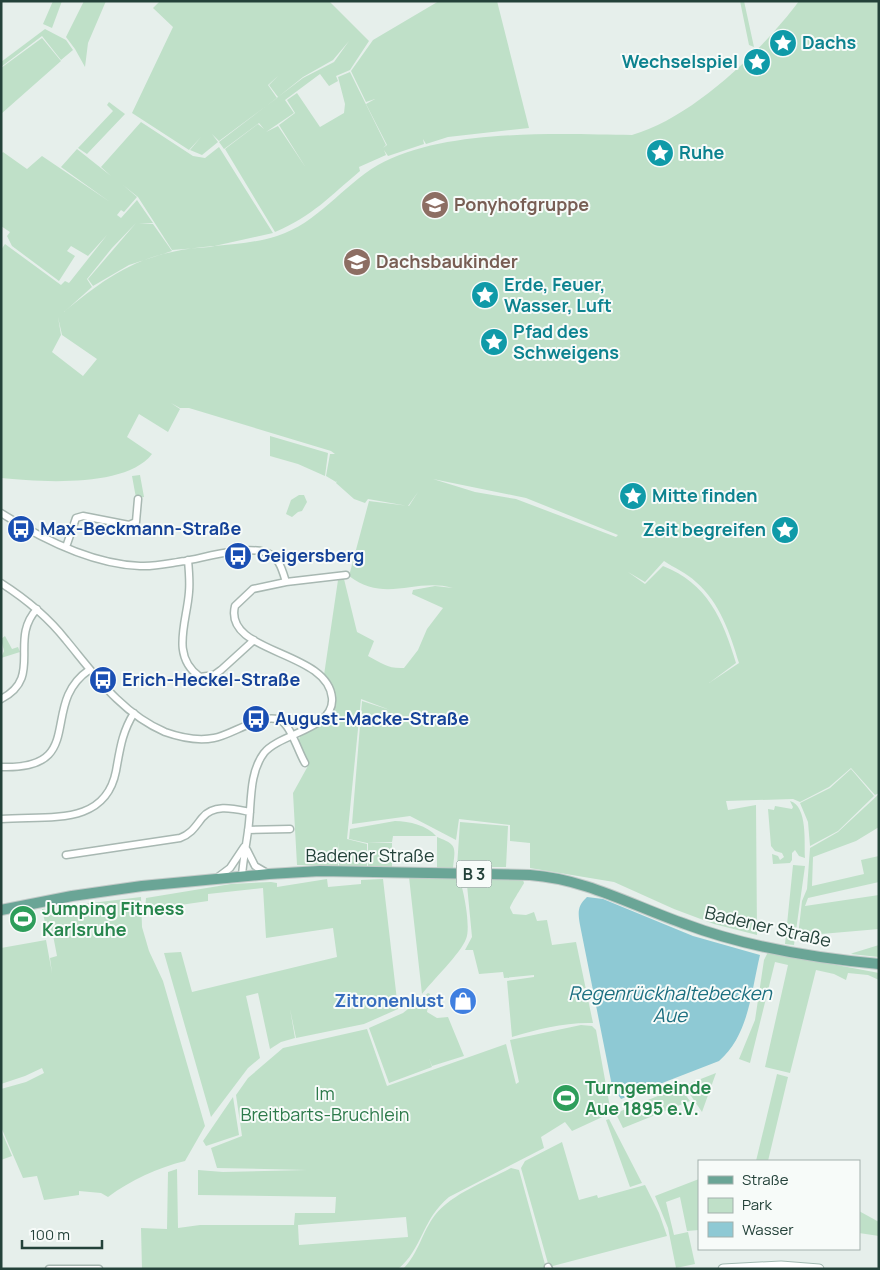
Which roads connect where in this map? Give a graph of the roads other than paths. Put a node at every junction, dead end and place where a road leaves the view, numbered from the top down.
1 (138, 499) dead end
2 (1, 513) edge
3 (66, 547) junction
4 (188, 560) junction
5 (346, 575) dead end
6 (286, 582) junction
7 (1, 583) edge
8 (37, 609) junction
9 (254, 640) junction
10 (89, 670) junction
11 (1, 699) edge
12 (134, 713) junction
13 (291, 736) junction
14 (305, 763) dead end
15 (1, 767) edge
16 (250, 812) junction
17 (1, 819) edge
18 (248, 830) junction
19 (290, 830) dead end
20 (246, 844) junction
21 (66, 855) dead end
22 (269, 874) junction
23 (242, 876) junction
24 (218, 878) junction
25 (1, 910) edge
26 (879, 964) edge
27 (49, 1269) edge
28 (99, 1269) edge
29 (723, 1269) edge
30 (819, 1269) edge

1 - 3 street
2 - 3 street
3 - 4 street
4 - 6 street
4 - 9 street
5 - 6 street
6 - 9 street
7 - 8 street
8 - 10 street
8 - 11 street
9 - 13 street
10 - 12 street
10 - 15 street
12 - 13 street
12 - 17 street
13 - 14 street
13 - 16 street
16 - 18 street
16 - 21 street
18 - 19 street
18 - 20 street
20 - 22 street
20 - 23 street
20 - 24 street
22 - 23 main road, Badener Straße / B 3
22 - 26 main road, Badener Straße / B 3
23 - 24 main road, Badener Straße / B 3
24 - 25 main road, Badener Straße / B 3
27 - 28 street
29 - 30 street

